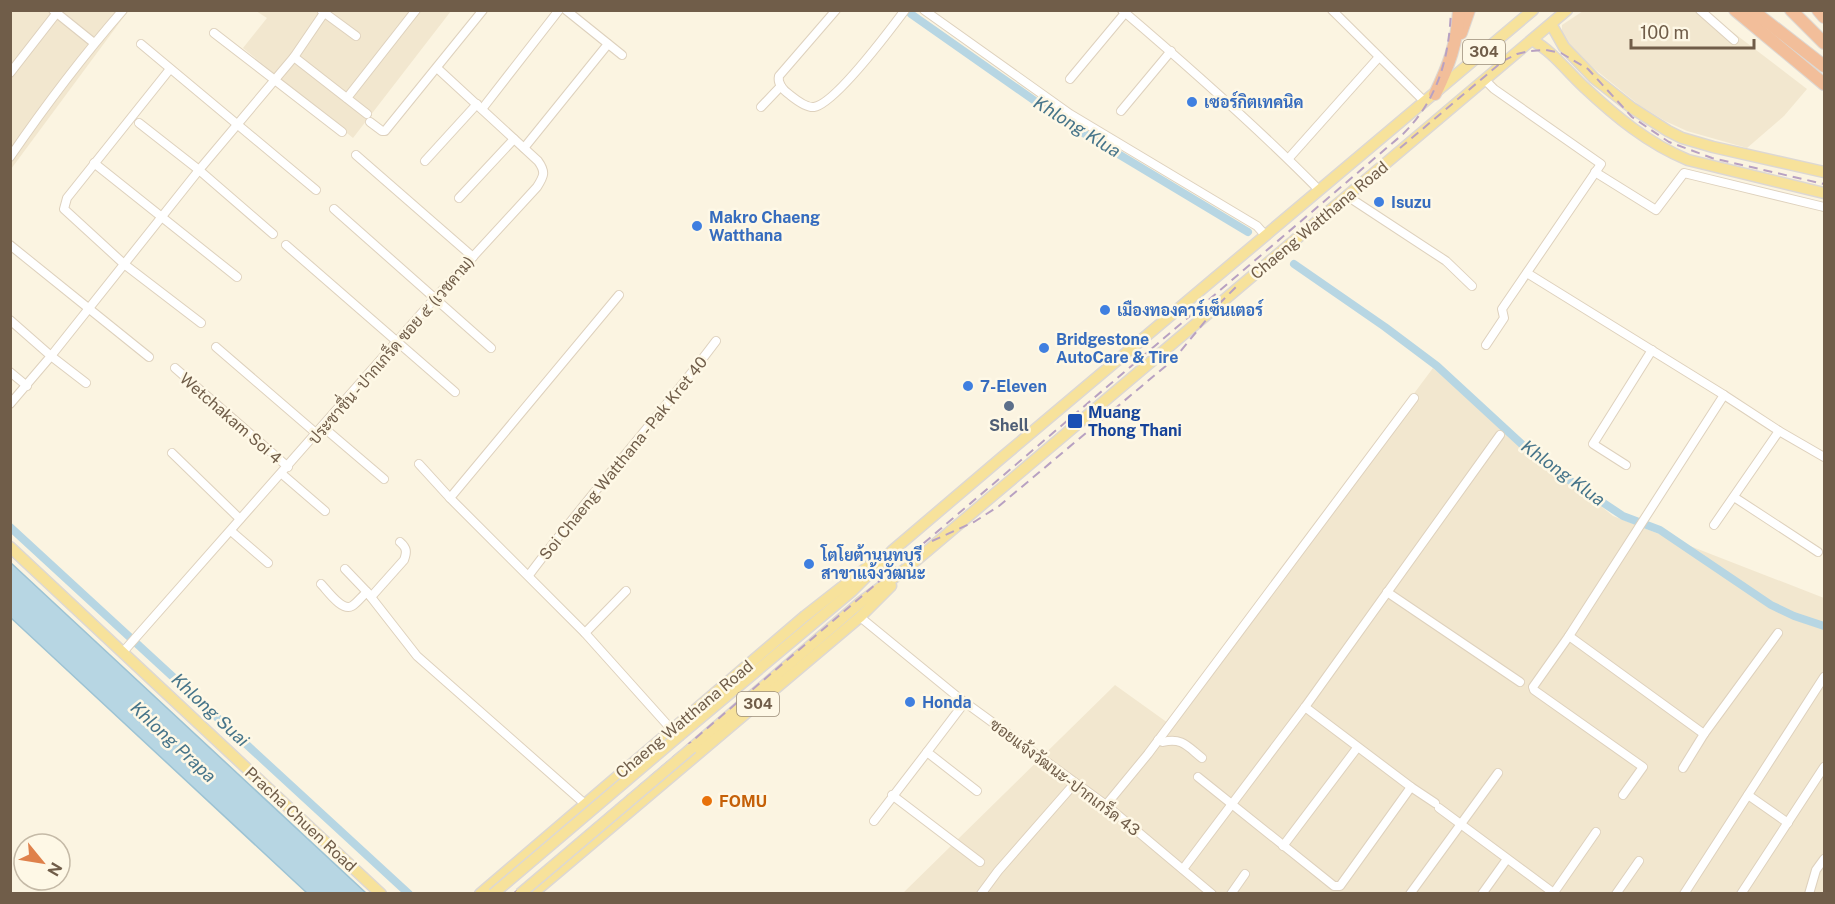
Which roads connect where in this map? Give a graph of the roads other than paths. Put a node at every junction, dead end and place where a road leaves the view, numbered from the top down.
1 (123, 10) edge
2 (416, 10) edge
3 (483, 10) edge
4 (559, 10) edge
5 (566, 10) edge
6 (836, 10) edge
7 (905, 10) edge
8 (924, 10) edge
9 (1332, 10) edge
10 (1459, 10) edge
11 (1469, 10) edge
12 (1533, 10) edge
13 (1567, 10) edge
14 (1700, 10) edge
15 (1735, 10) edge
16 (1752, 10) edge
17 (1791, 10) edge
18 (1818, 10) edge
19 (56, 11) edge
20 (323, 11) edge
21 (1123, 12) edge
22 (1824, 17) edge
23 (1551, 24) junction
24 (214, 33) dead end
25 (356, 36) dead end
26 (1532, 40) junction
27 (1734, 40) dead end
28 (1456, 42) junction
29 (1824, 43) edge
30 (94, 44) junction
31 (141, 44) dead end
32 (608, 44) junction
33 (1171, 51) junction
34 (622, 55) dead end
35 (294, 57) junction
36 (1379, 57) junction
37 (1824, 66) edge
38 (437, 68) junction
39 (170, 69) junction
40 (10, 73) edge
41 (1070, 79) dead end
42 (275, 80) junction
43 (1485, 80) junction
44 (1824, 84) edge
45 (781, 86) junction
46 (347, 98) junction
47 (1430, 98) junction
48 (479, 107) junction
49 (761, 107) dead end
50 (1121, 111) dead end
51 (139, 123) dead end
52 (1656, 123) junction
53 (237, 126) junction
54 (342, 132) dead end
55 (514, 139) junction
56 (1647, 139) junction
57 (524, 148) junction
58 (356, 155) dead end
59 (10, 157) edge
60 (1288, 159) junction
61 (425, 161) dead end
62 (94, 163) junction
63 (199, 171) junction
64 (1595, 172) junction
65 (1824, 172) edge
66 (316, 190) dead end
67 (1319, 190) junction
68 (1824, 193) edge
69 (1347, 196) junction
70 (459, 198) dead end
71 (1824, 207) edge
72 (334, 209) dead end
73 (162, 217) junction
74 (273, 234) dead end
75 (1265, 235) junction
76 (10, 245) edge
77 (286, 245) dead end
78 (473, 257) junction
79 (124, 264) junction
80 (1527, 273) junction
81 (237, 277) dead end
82 (1472, 286) dead end
83 (619, 295) dead end
84 (435, 298) junction
85 (88, 309) junction
86 (10, 320) edge
87 (201, 322) dead end
88 (397, 341) junction
89 (716, 341) dead end
90 (1486, 345) dead end
91 (216, 347) dead end
92 (490, 348) dead end
93 (1652, 350) junction
94 (51, 356) junction
95 (149, 357) dead end
96 (175, 368) dead end
97 (10, 372) edge
98 (86, 384) dead end
99 (27, 386) junction
100 (455, 392) dead end
101 (1724, 395) junction
102 (1413, 398) dead end
103 (10, 404) edge
104 (323, 427) junction
105 (1779, 431) junction
106 (317, 434) junction
107 (1500, 435) dead end
108 (172, 453) dead end
109 (1824, 458) edge
110 (419, 464) dead end
111 (1626, 465) dead end
112 (288, 467) junction
113 (282, 474) junction
114 (384, 479) dead end
115 (1734, 497) junction
116 (450, 498) junction
117 (326, 511) dead end
118 (240, 519) junction
119 (1714, 525) dead end
120 (231, 531) junction
121 (400, 542) dead end
122 (10, 547) edge
123 (1818, 552) dead end
124 (268, 563) dead end
125 (907, 568) junction
126 (345, 569) dead end
127 (529, 575) junction
128 (321, 584) dead end
129 (627, 591) dead end
130 (1387, 592) junction
131 (369, 594) junction
132 (860, 617) junction
133 (585, 633) junction
134 (1778, 633) dead end
135 (1569, 636) junction
136 (125, 650) junction
137 (1824, 677) edge
138 (1520, 682) dead end
139 (965, 702) junction
140 (1305, 707) junction
141 (676, 732) junction
142 (1704, 734) junction
143 (1158, 740) junction
144 (1357, 748) junction
145 (927, 752) junction
146 (1202, 758) dead end
147 (1824, 767) edge
148 (1683, 768) dead end
149 (1498, 773) dead end
150 (1198, 777) dead end
151 (1075, 783) junction
152 (608, 784) junction
153 (1411, 787) junction
154 (977, 791) dead end
155 (892, 795) junction
156 (1623, 795) dead end
157 (1748, 795) junction
158 (1232, 804) junction
159 (1106, 805) junction
160 (582, 806) junction
161 (630, 812) junction
162 (874, 821) dead end
163 (1788, 823) junction
164 (1461, 824) junction
165 (1596, 832) dead end
166 (604, 835) junction
167 (1283, 846) junction
168 (1507, 859) junction
169 (1824, 859) edge
170 (1639, 861) dead end
171 (517, 862) junction
172 (980, 862) dead end
173 (1183, 869) junction
174 (1245, 874) dead end
175 (536, 891) edge
176 (1209, 893) edge
177 (1554, 893) edge
178 (381, 894) edge
179 (480, 894) edge
180 (493, 894) edge
181 (520, 894) edge
182 (981, 894) edge
183 (1231, 894) edge
184 (1410, 894) edge
185 (1482, 894) edge
186 (1616, 894) edge
187 (1684, 894) edge
188 (1741, 894) edge
189 (1809, 894) edge

1 - 30 street
2 - 46 street
3 - 38 street
4 - 48 street
5 - 32 street
6 - 45 street
7 - 45 street
8 - 75 street
9 - 36 street
10 - 28 highway
11 - 28 highway
12 - 47 main road, Chaeng Watthana Road / 304
13 - 23 main road, Chaeng Watthana Road / 304
14 - 27 street
15 - 44 highway
16 - 37 highway
17 - 29 highway
18 - 22 highway
19 - 30 street
19 - 40 street
20 - 25 street
20 - 35 street
21 - 33 street
21 - 41 street
23 - 26 main road, Chaeng Watthana Road / 304
23 - 52 main road
24 - 42 street
26 - 43 main road, Chaeng Watthana Road / 304
26 - 56 main road
28 - 47 highway
30 - 59 street
31 - 39 street
32 - 34 street
32 - 57 street
33 - 50 street
33 - 60 street
35 - 42 street
35 - 46 street
36 - 47 street
36 - 60 street
38 - 46 street
38 - 48 street, ประชาชื่น - ปากเกร็ด ซอย ๕ (เวชคาม)
39 - 53 street
39 - 62 street
42 - 53 street
42 - 54 street
43 - 64 street
43 - 69 main road, Chaeng Watthana Road / 304
45 - 49 street
47 - 67 main road, Chaeng Watthana Road / 304
48 - 55 street, ประชาชื่น - ปากเกร็ด ซอย ๕ (เวชคาม)
48 - 61 street
51 - 63 street
52 - 56 street
52 - 65 main road
53 - 63 street
53 - 66 street
55 - 57 street, ประชาชื่น - ปากเกร็ด ซอย ๕ (เวชคาม)
55 - 70 street
56 - 68 main road
57 - 78 street, ประชาชื่น - ปากเกร็ด ซอย ๕ (เวชคาม)
58 - 78 street
60 - 67 street
62 - 73 street
62 - 79 street
63 - 73 street
63 - 74 street
64 - 71 street
64 - 80 street
67 - 75 main road, Chaeng Watthana Road / 304
69 - 82 street
69 - 125 main road, Chaeng Watthana Road / 304
72 - 84 street
73 - 79 street
73 - 81 street
75 - 141 main road, Chaeng Watthana Road / 304
76 - 85 street
77 - 88 street
78 - 84 street, ประชาชื่น - ปากเกร็ด ซอย ๕ (เวชคาม)
79 - 85 street
79 - 87 street
80 - 90 street
80 - 93 street
83 - 116 street
84 - 88 street, ประชาชื่น - ปากเกร็ด ซอย ๕ (เวชคาม)
84 - 92 street
85 - 94 street
85 - 95 street
86 - 94 street
88 - 100 street
88 - 104 street, ประชาชื่น - ปากเกร็ด ซอย ๕ (เวชคาม)
89 - 127 street, Soi Chaeng Watthana - Pak Kret 40
91 - 106 street
93 - 101 street
93 - 111 street
94 - 98 street
94 - 99 street
96 - 112 street, Wetchakam Soi 4
97 - 99 street
99 - 103 street
101 - 105 street
101 - 135 street
102 - 143 street
104 - 106 street, ประชาชื่น - ปากเกร็ด ซอย ๕ (เวชคาม)
104 - 114 street
105 - 109 street
105 - 115 street
106 - 112 street, ประชาชื่น - ปากเกร็ด ซอย ๕ (เวชคาม)
107 - 130 street
108 - 118 street
110 - 116 street, Soi Chaeng Watthana - Pak Kret 40
112 - 113 street, ประชาชื่น - ปากเกร็ด ซอย ๕ (เวชคาม)
113 - 117 street
113 - 118 street, ประชาชื่น - ปากเกร็ด ซอย ๕ (เวชคาม)
115 - 119 street
115 - 123 street
116 - 127 street, Soi Chaeng Watthana - Pak Kret 40
118 - 120 street, ประชาชื่น - ปากเกร็ด ซอย ๕ (เวชคาม)
120 - 124 street
120 - 136 street, ประชาชื่น - ปากเกร็ด ซอย ๕ (เวชคาม)
121 - 131 street
122 - 136 main road, Pracha Chuen Road
125 - 132 main road, Chaeng Watthana Road / 304
125 - 181 main road, Chaeng Watthana Road / 304, bridge
126 - 131 street
127 - 133 street, Soi Chaeng Watthana - Pak Kret 40
128 - 131 street
129 - 133 street
130 - 138 street
130 - 140 street
131 - 160 street
132 - 139 street, ซอยแจ้งวัฒนะ-ปากเกร็ด 43
132 - 161 main road, Chaeng Watthana Road / 304
133 - 141 street, Soi Chaeng Watthana - Pak Kret 40
134 - 142 street
135 - 142 street
135 - 156 street
136 - 178 main road, Pracha Chuen Road
137 - 157 street
139 - 145 street
139 - 151 street, ซอยแจ้งวัฒนะ-ปากเกร็ด 43
140 - 144 street
140 - 158 street
141 - 152 main road, Chaeng Watthana Road / 304
141 - 180 main road, Chaeng Watthana Road / 304, bridge
142 - 148 street
143 - 146 street
143 - 159 street
144 - 153 street
144 - 167 street
145 - 154 street
145 - 155 street
147 - 163 street
149 - 164 street
150 - 158 street
151 - 159 street, ซอยแจ้งวัฒนะ-ปากเกร็ด 43
151 - 182 street
152 - 160 main road, Chaeng Watthana Road / 304
152 - 161 main road
153 - 164 street
153 - 167 street
155 - 162 street
155 - 172 street
157 - 163 street
157 - 187 street
158 - 167 street
158 - 173 street
159 - 173 street, ซอยแจ้งวัฒนะ-ปากเกร็ด 43
160 - 166 main road
160 - 171 main road, Chaeng Watthana Road / 304
161 - 166 main road, Chaeng Watthana Road / 304
163 - 188 street
164 - 168 street
164 - 184 street
165 - 177 street
166 - 175 main road, Chaeng Watthana Road / 304
168 - 177 street
168 - 185 street
169 - 189 street
170 - 186 street
171 - 175 main road
171 - 179 main road, Chaeng Watthana Road / 304
173 - 176 street, ซอยแจ้งวัฒนะ-ปากเกร็ด 43
174 - 183 street

